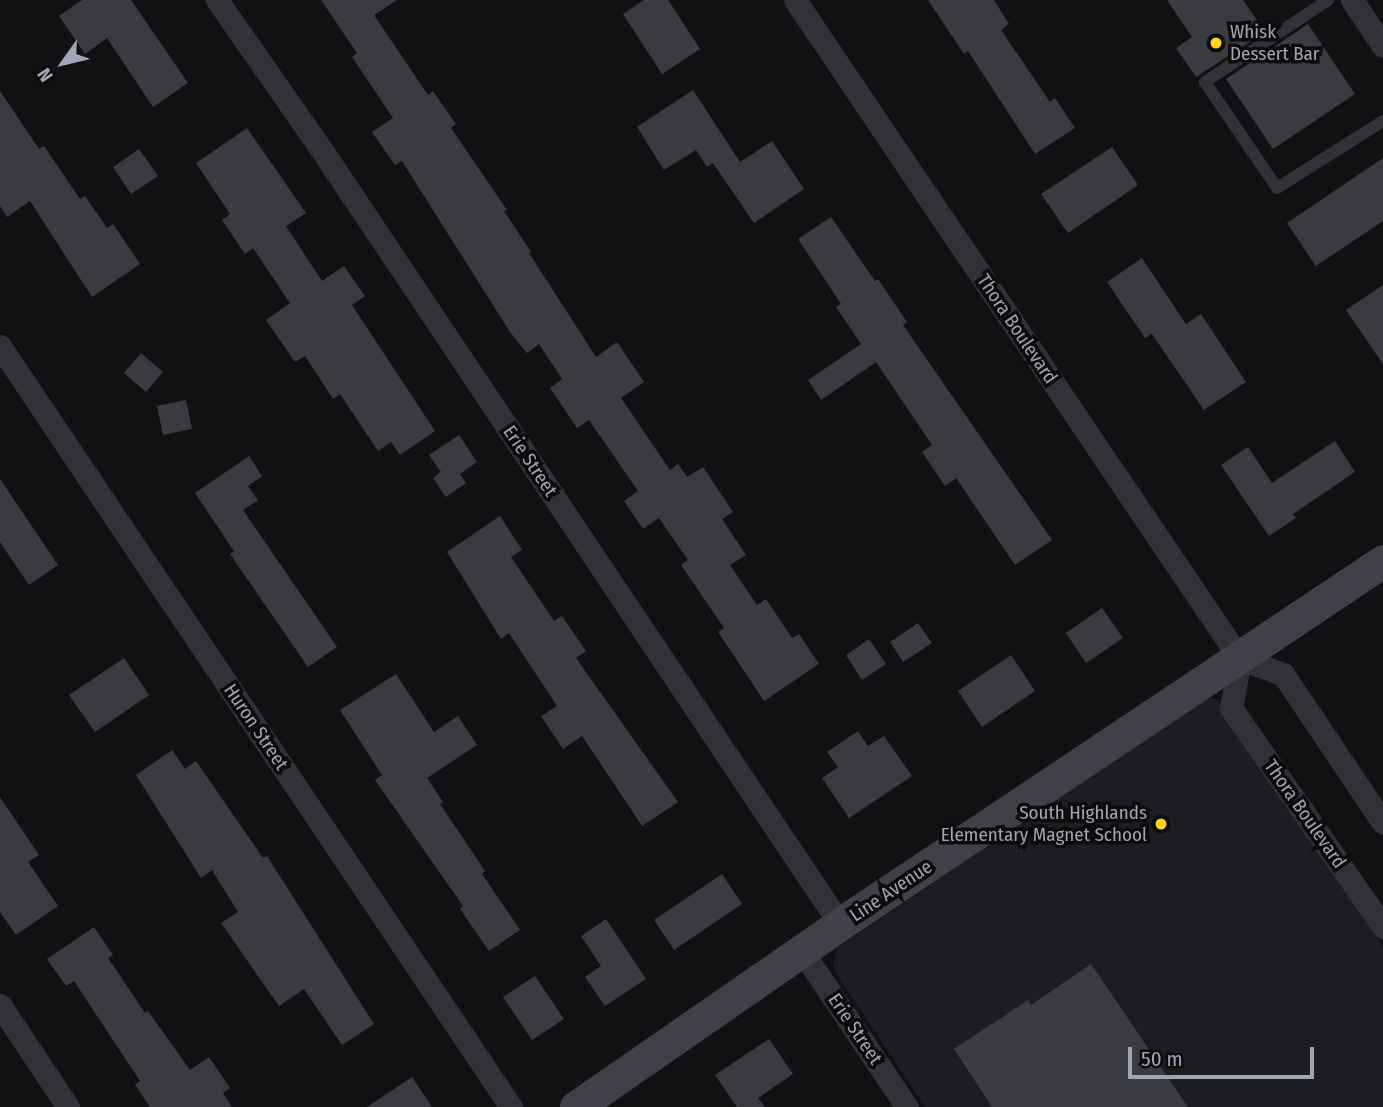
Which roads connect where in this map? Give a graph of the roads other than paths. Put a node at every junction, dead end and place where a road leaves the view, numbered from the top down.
1 (217, 0) edge
2 (795, 0) edge
3 (1328, 0) edge
4 (1352, 0) edge
5 (1383, 46) edge
6 (1383, 121) edge
7 (0, 346) edge
8 (1383, 561) edge
9 (1240, 659) junction
10 (1383, 823) edge
11 (841, 924) junction
12 (1383, 927) edge
13 (802, 951) junction
14 (0, 1005) edge
15 (68, 1107) edge
16 (511, 1107) edge
17 (576, 1107) edge
18 (907, 1107) edge

1 - 11 street, Erie Street
2 - 9 street, Thora Boulevard
3 - 6 lane
4 - 5 street
7 - 16 street, Huron Street
8 - 9 main road, Line Avenue
9 - 10 street
9 - 11 main road, Line Avenue
9 - 12 street, Thora Boulevard
11 - 13 main road, Line Avenue
13 - 17 main road, Line Avenue
13 - 18 street, Erie Street
14 - 15 street

